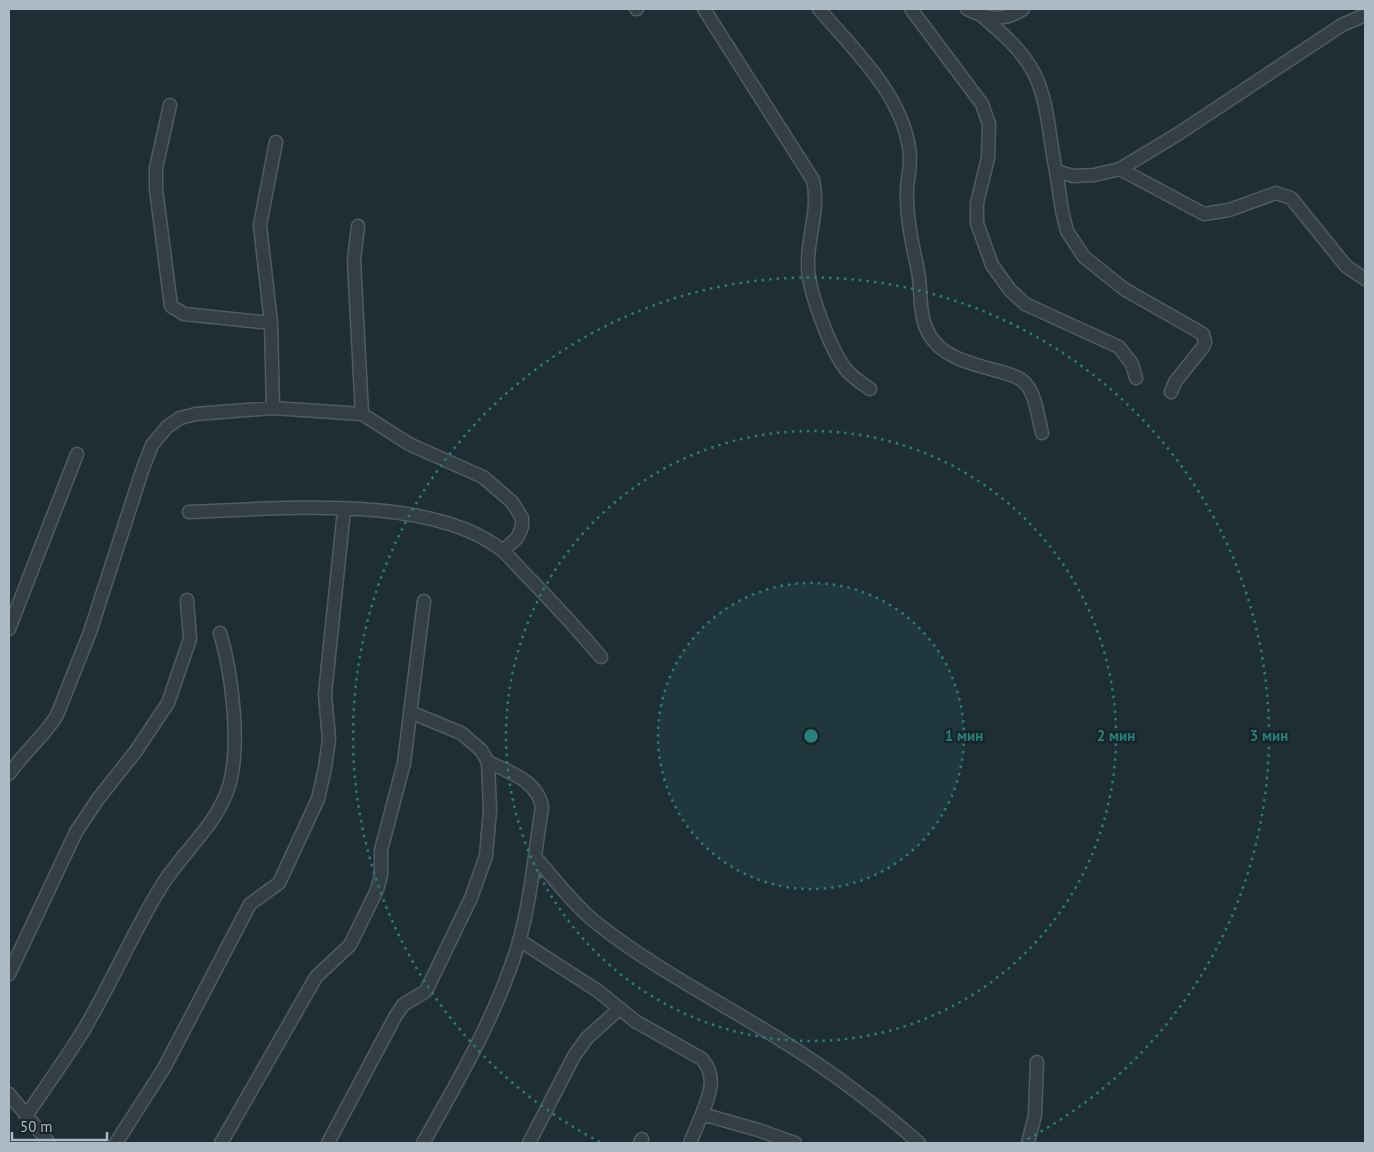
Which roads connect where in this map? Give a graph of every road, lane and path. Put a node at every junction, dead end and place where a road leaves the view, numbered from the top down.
1 (704, 9) edge
2 (818, 9) edge
3 (911, 9) edge
4 (967, 9) edge
5 (1023, 9) edge
6 (1365, 15) edge
7 (982, 16) junction
8 (170, 105) dead end
9 (276, 142) dead end
10 (1120, 169) junction
11 (1056, 171) junction
12 (358, 226) dead end
13 (1365, 279) edge
14 (271, 324) junction
15 (1136, 378) dead end
16 (870, 389) dead end
17 (1171, 392) dead end
18 (273, 408) junction
19 (362, 414) junction
20 (1042, 433) dead end
21 (77, 454) dead end
22 (344, 510) junction
23 (189, 512) dead end
24 (502, 551) junction
25 (187, 600) dead end
26 (424, 601) dead end
27 (9, 629) edge
28 (220, 632) dead end
29 (601, 657) dead end
30 (410, 712) junction
31 (488, 762) junction
32 (9, 774) edge
33 (535, 857) junction
34 (519, 940) junction
35 (9, 974) edge
36 (618, 1010) junction
37 (1037, 1062) dead end
38 (9, 1094) edge
39 (702, 1114) junction
40 (26, 1116) junction
41 (49, 1143) edge
42 (116, 1143) edge
43 (221, 1143) edge
44 (328, 1143) edge
45 (423, 1143) edge
46 (529, 1143) edge
47 (690, 1143) edge
48 (795, 1143) edge
49 (918, 1143) edge
50 (1028, 1143) edge

1 - 16 street
2 - 20 street
3 - 15 street
4 - 7 street
5 - 7 street
6 - 10 street
7 - 11 street
8 - 14 street
9 - 14 street
10 - 11 street
10 - 13 street
11 - 17 street
12 - 19 street
14 - 18 street
18 - 19 street
18 - 32 street
19 - 24 street
21 - 27 street
22 - 23 street
22 - 24 street
22 - 42 street
24 - 29 street
25 - 35 street
26 - 30 street
28 - 40 street
30 - 31 street
30 - 43 street
31 - 33 street
31 - 44 street
33 - 34 street
33 - 49 street
34 - 36 street
34 - 45 street
36 - 39 street
36 - 46 street
37 - 50 street
38 - 40 street
39 - 47 street
39 - 48 street
40 - 41 street

